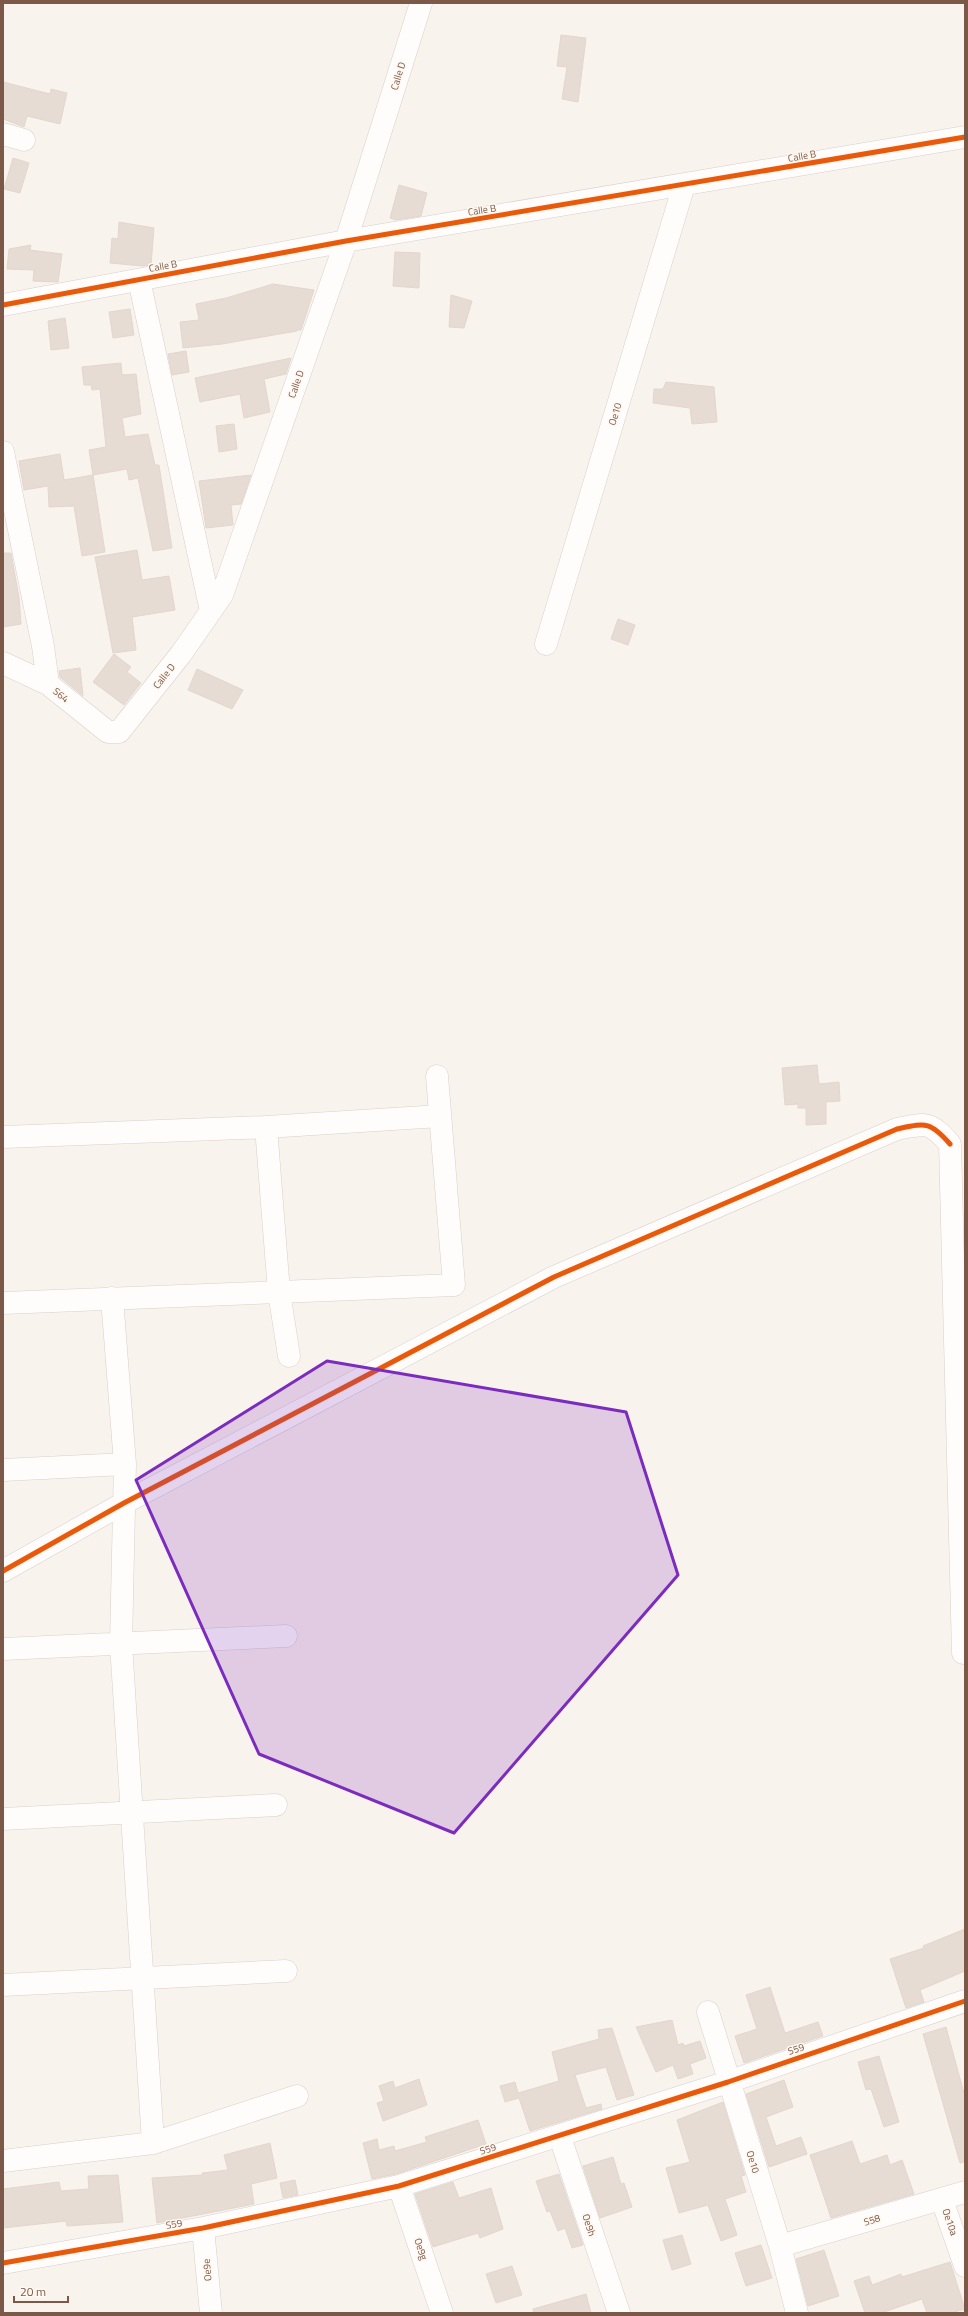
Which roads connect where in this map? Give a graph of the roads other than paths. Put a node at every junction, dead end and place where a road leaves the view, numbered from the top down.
1 (421, 3) edge
2 (3, 134) edge
3 (965, 137) edge
4 (24, 140) dead end
5 (684, 185) junction
6 (346, 241) junction
7 (138, 280) junction
8 (3, 305) edge
9 (3, 452) edge
10 (211, 611) junction
11 (546, 644) dead end
12 (3, 663) edge
13 (48, 684) junction
14 (114, 733) joint
15 (437, 1076) dead end
16 (440, 1116) junction
17 (266, 1127) junction
18 (3, 1137) edge
19 (279, 1292) junction
20 (112, 1298) junction
21 (3, 1303) edge
22 (289, 1356) dead end
23 (125, 1464) junction
24 (3, 1470) edge
25 (124, 1502) junction
26 (3, 1571) edge
27 (286, 1636) dead end
28 (121, 1644) junction
29 (3, 1649) edge
30 (963, 1653) dead end
31 (276, 1805) dead end
32 (132, 1812) junction
33 (3, 1820) edge
34 (286, 1970) dead end
35 (143, 1978) junction
36 (3, 1985) edge
37 (965, 2001) edge
38 (708, 2012) dead end
39 (728, 2082) junction
40 (297, 2096) dead end
41 (560, 2137) junction
42 (153, 2143) junction
43 (3, 2161) edge
44 (400, 2186) junction
45 (965, 2192) edge
46 (942, 2200) junction
47 (203, 2228) junction
48 (780, 2246) junction
49 (3, 2263) edge
50 (965, 2266) edge
51 (211, 2313) edge
52 (442, 2313) edge
53 (619, 2313) edge
54 (797, 2313) edge

1 - 6 street, Calle D
2 - 4 street
3 - 5 street, Calle B
5 - 6 street, Calle B
5 - 11 street, Oe10
6 - 7 street, Calle B
6 - 10 street, Calle D
7 - 8 street, Calle B
7 - 10 street
9 - 13 street
10 - 14 street, Calle D
12 - 13 street, S64
13 - 14 street, S64
15 - 16 street
16 - 17 street
16 - 19 street
17 - 18 street
17 - 19 street
19 - 20 street
19 - 22 street
20 - 21 street
20 - 23 street
23 - 24 street
23 - 25 street
25 - 26 street
25 - 28 street
25 - 30 street
27 - 28 street
28 - 29 street
28 - 32 street
31 - 32 street
32 - 33 street
32 - 35 street
34 - 35 street
35 - 36 street
35 - 42 street
37 - 39 street, S59
38 - 39 street, Oe10
39 - 41 street, S59
39 - 48 street, Oe10
40 - 42 street
41 - 44 street, S59
41 - 53 street, Oe9h
42 - 43 street
44 - 47 street, S59
44 - 52 street, Oe9g
45 - 46 street, S58
46 - 48 street, S58
46 - 50 street, Oe10a
47 - 49 street, S59
47 - 51 street, Oe9e
48 - 54 street, Oe10

